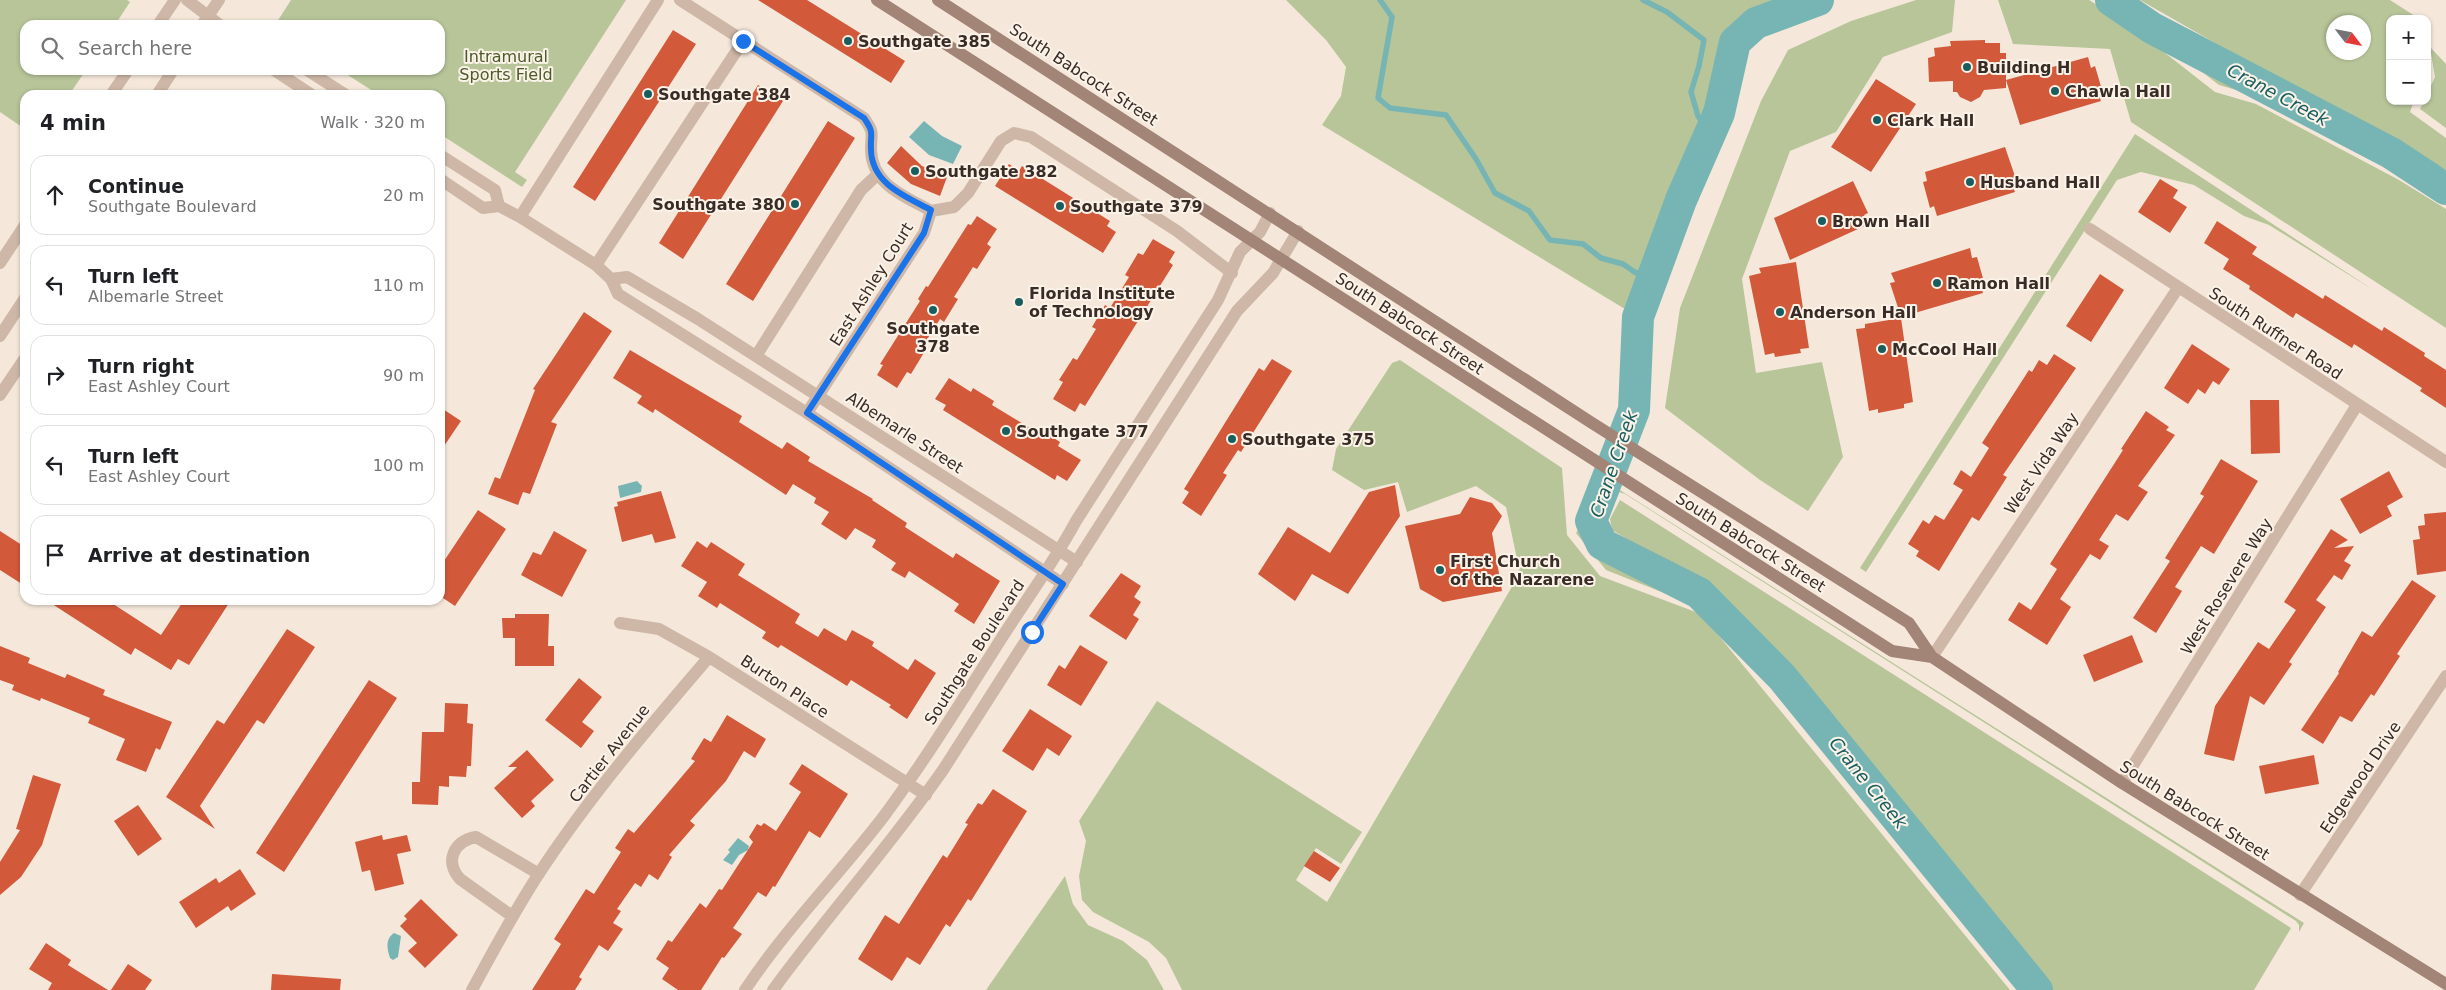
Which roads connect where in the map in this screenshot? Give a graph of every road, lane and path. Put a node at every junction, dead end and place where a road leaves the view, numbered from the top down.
1 (175, 0) edge
2 (187, 0) edge
3 (219, 0) edge
4 (658, 0) edge
5 (680, 0) edge
6 (877, 0) edge
7 (938, 0) edge
8 (161, 20) edge
9 (205, 20) edge
10 (743, 41) junction
11 (125, 75) edge
12 (170, 75) edge
13 (282, 75) edge
14 (315, 75) edge
15 (114, 90) edge
16 (160, 90) edge
17 (304, 90) edge
18 (338, 90) edge
19 (445, 158) edge
20 (877, 175) junction
21 (445, 182) edge
22 (499, 206) junction
23 (931, 210) junction
24 (1270, 213) junction
25 (520, 217) junction
26 (2090, 229) dead end
27 (1298, 231) junction
28 (20, 233) edge
29 (1253, 240) junction
30 (1283, 260) junction
31 (0, 263) edge
32 (596, 265) junction
33 (1232, 273) junction
34 (611, 279) junction
35 (2178, 288) junction
36 (20, 306) edge
37 (684, 311) junction
38 (673, 330) junction
39 (0, 336) edge
40 (759, 358) junction
41 (20, 366) edge
42 (752, 379) junction
43 (0, 396) edge
44 (818, 396) junction
45 (2357, 405) junction
46 (807, 413) junction
47 (906, 452) junction
48 (2446, 462) edge
49 (893, 472) junction
50 (1005, 516) junction
51 (992, 536) junction
52 (1060, 551) junction
53 (1077, 562) junction
54 (1045, 572) junction
55 (1063, 584) junction
56 (620, 623) dead end
57 (709, 657) junction
58 (1932, 657) junction
59 (2446, 676) edge
60 (908, 783) junction
61 (2122, 783) junction
62 (926, 795) junction
63 (539, 874) junction
64 (2300, 895) junction
65 (512, 916) junction
66 (2446, 984) edge
67 (472, 990) edge
68 (745, 990) edge
69 (773, 990) edge

1 - 8 street
2 - 9 street
3 - 9 street
4 - 25 street
5 - 10 street
6 - 29 main road, South Babcock Street
7 - 24 main road, South Babcock Street
10 - 20 street
10 - 32 street
11 - 15 street
12 - 16 street
13 - 17 street
14 - 18 street
19 - 22 street
20 - 23 street, East Ashley Court
20 - 40 street
21 - 22 street
22 - 25 street
23 - 33 street
23 - 44 street, East Ashley Court
24 - 27 main road, South Babcock Street
24 - 29 street, Southgate Boulevard
25 - 32 street
26 - 35 street, South Ruffner Road
27 - 30 street
27 - 58 main road, South Babcock Street
28 - 31 street
29 - 30 main road, South Babcock Street
29 - 33 street, Southgate Boulevard
30 - 53 street
30 - 58 main road, South Babcock Street
32 - 34 street
33 - 52 street, Southgate Boulevard
34 - 37 street, Albemarle Street
34 - 38 street
35 - 45 street, South Ruffner Road
35 - 58 street, West Vida Way
36 - 39 street
37 - 38 street
37 - 40 street, Albemarle Street
38 - 42 street
40 - 42 street
40 - 44 street, Albemarle Street
41 - 43 street
42 - 46 street
44 - 46 street, East Ashley Court
44 - 47 street, Albemarle Street
45 - 48 street, South Ruffner Road
45 - 61 street, West Rosevere Way
46 - 49 street
47 - 49 street
47 - 50 street, Albemarle Street
49 - 51 street
50 - 51 street
50 - 52 street, Albemarle Street
51 - 54 street
52 - 53 street, Albemarle Street
52 - 54 street, Southgate Boulevard
53 - 55 street
54 - 55 street
54 - 60 street, Southgate Boulevard
55 - 62 street
56 - 57 street, Burton Place
57 - 60 street, Burton Place
57 - 63 street, Cartier Avenue
58 - 61 main road, South Babcock Street
59 - 64 street, Edgewood Drive
60 - 62 street, Burton Place
60 - 68 street, Southgate Boulevard
61 - 64 main road, South Babcock Street
62 - 69 street
63 - 65 street, Cartier Avenue
63 - 65 street
64 - 66 main road, South Babcock Street
65 - 67 street, Cartier Avenue

